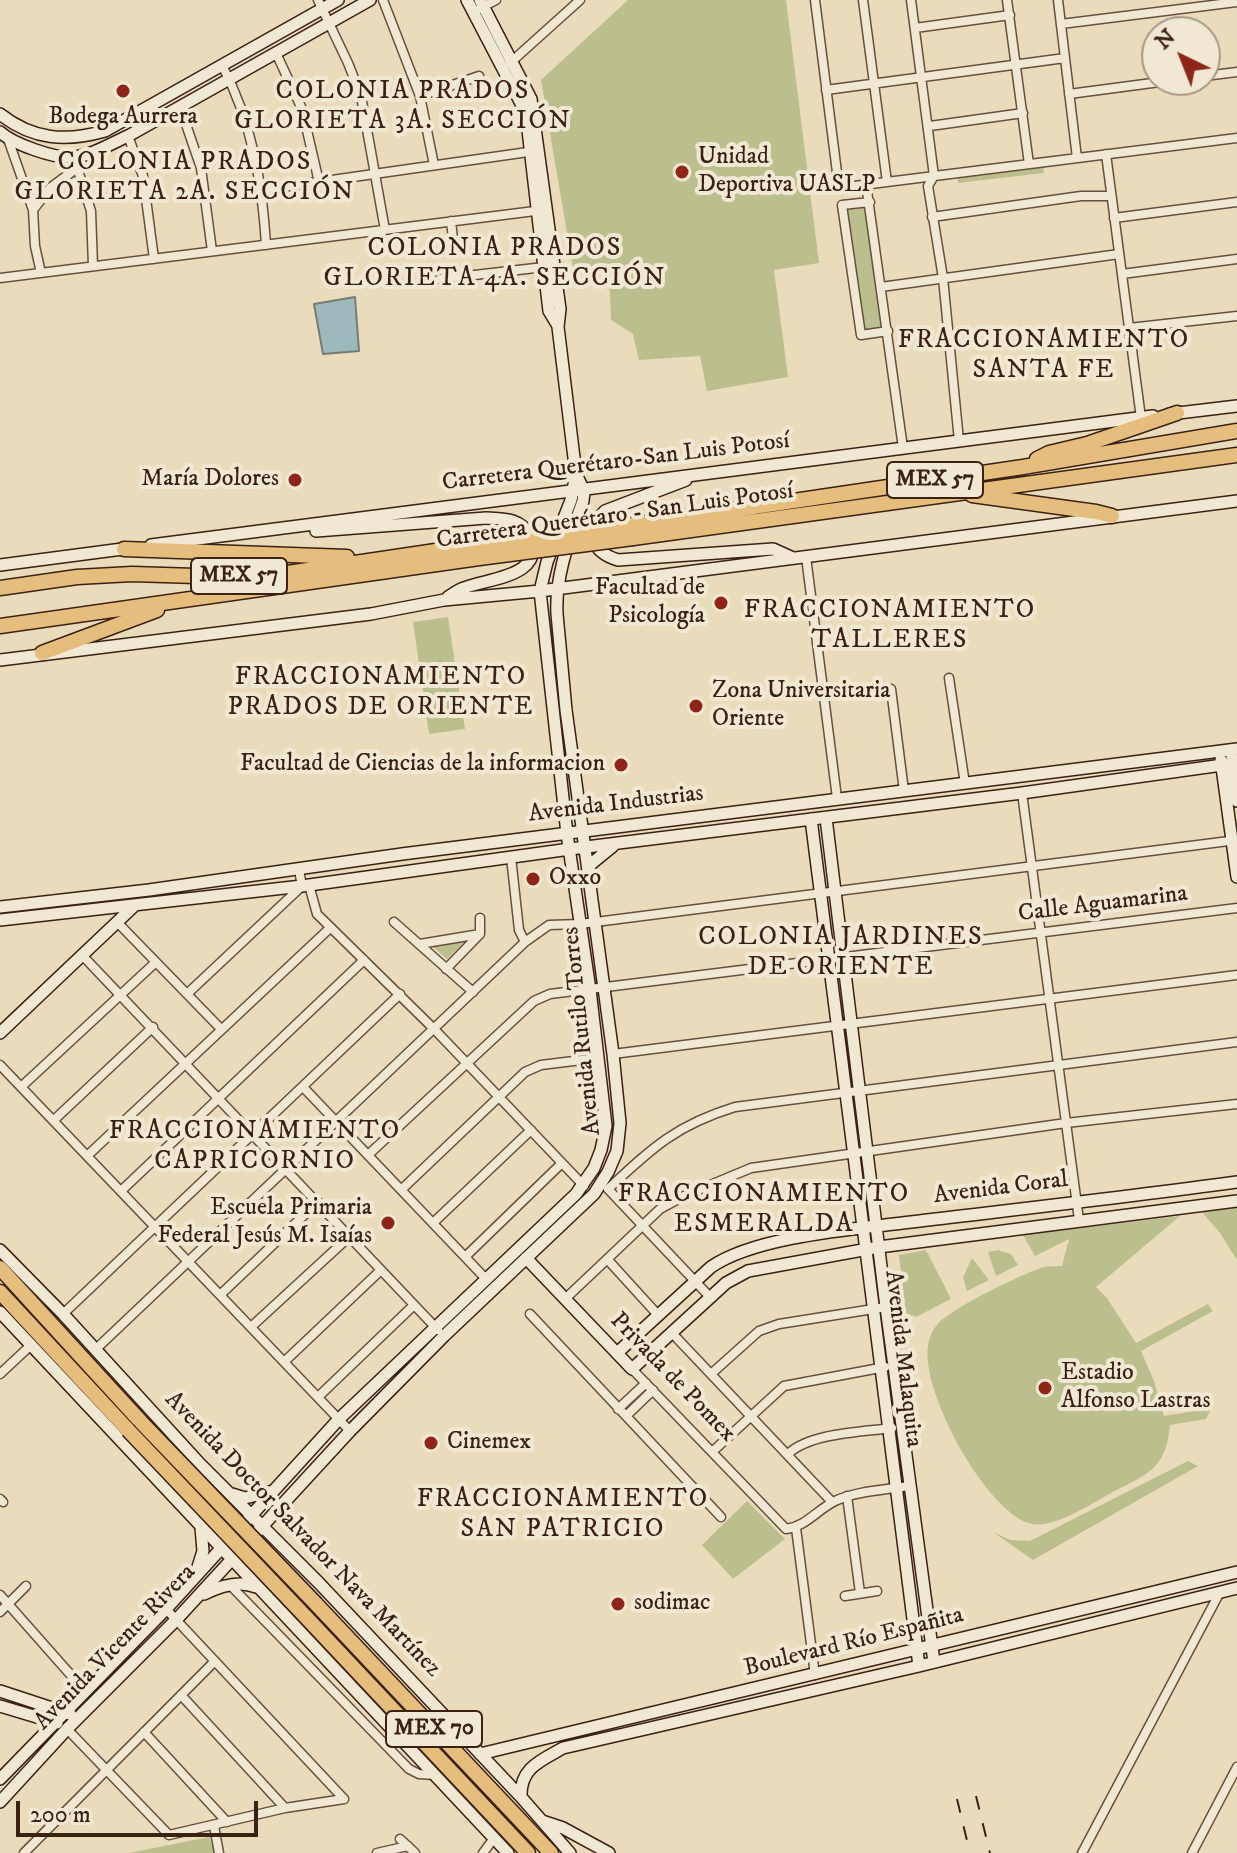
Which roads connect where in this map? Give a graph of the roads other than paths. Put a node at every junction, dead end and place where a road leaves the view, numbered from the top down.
1 (338, 0) edge
2 (370, 0) edge
3 (383, 0) edge
4 (467, 0) edge
5 (496, 0) edge
6 (580, 0) edge
7 (815, 0) edge
8 (863, 0) edge
9 (911, 0) edge
10 (1007, 0) edge
11 (1058, 0) edge
12 (1237, 2) edge
13 (320, 4) edge
14 (479, 6) edge
15 (1010, 15) junction
16 (329, 23) junction
17 (1061, 24) junction
18 (915, 28) junction
19 (276, 53) junction
20 (1065, 58) junction
21 (508, 64) junction
22 (222, 65) junction
23 (1016, 65) junction
24 (479, 76) dead end
25 (922, 77) junction
26 (230, 79) junction
27 (875, 84) junction
28 (1141, 84) edge
29 (826, 90) junction
30 (1069, 94) junction
31 (420, 96) junction
32 (180, 107) junction
33 (1023, 113) junction
34 (0, 114) edge
35 (930, 126) junction
36 (31, 133) junction
37 (4, 136) edge
38 (128, 136) junction
39 (1237, 138) edge
40 (25, 145) junction
41 (535, 151) junction
42 (1106, 154) junction
43 (1077, 158) junction
44 (75, 163) junction
45 (1029, 164) junction
46 (434, 165) junction
47 (376, 174) junction
48 (934, 176) junction
49 (319, 182) junction
50 (887, 182) junction
51 (866, 184) junction
52 (262, 190) junction
53 (1111, 196) junction
54 (870, 202) junction
55 (1237, 202) edge
56 (33, 210) junction
57 (542, 210) junction
58 (932, 217) junction
59 (1114, 218) junction
60 (451, 221) junction
61 (385, 230) junction
62 (266, 245) junction
63 (454, 248) dead end
64 (212, 251) junction
65 (1119, 254) junction
66 (154, 259) junction
67 (1237, 259) edge
68 (93, 266) junction
69 (544, 267) junction
70 (41, 273) junction
71 (1122, 274) junction
72 (0, 278) edge
73 (943, 278) junction
74 (440, 279) dead end
75 (881, 287) junction
76 (552, 295) junction
77 (1237, 316) edge
78 (1129, 328) junction
79 (888, 331) junction
80 (1237, 406) edge
81 (1177, 413) junction
82 (1141, 418) junction
83 (1237, 431) edge
84 (959, 441) junction
85 (903, 448) junction
86 (1237, 455) edge
87 (1023, 467) junction
88 (702, 474) junction
89 (578, 491) junction
90 (956, 492) junction
91 (1237, 501) edge
92 (1112, 516) junction
93 (297, 527) junction
94 (632, 532) junction
95 (124, 549) junction
96 (477, 552) junction
97 (800, 558) junction
98 (384, 559) junction
99 (0, 565) edge
100 (0, 588) edge
101 (556, 589) junction
102 (540, 591) junction
103 (185, 599) junction
104 (444, 600) junction
105 (80, 615) junction
106 (0, 616) edge
107 (0, 626) edge
108 (42, 653) junction
109 (0, 660) edge
110 (949, 678) dead end
111 (891, 689) dead end
112 (1229, 750) edge
113 (1230, 764) edge
114 (965, 784) junction
115 (904, 791) junction
116 (1022, 793) junction
117 (837, 798) junction
118 (1237, 801) edge
119 (826, 818) junction
120 (811, 819) junction
121 (582, 833) junction
122 (567, 834) junction
123 (1235, 840) edge
124 (620, 842) junction
125 (584, 847) junction
126 (570, 849) junction
127 (542, 853) junction
128 (511, 857) junction
129 (1032, 866) junction
130 (299, 870) junction
131 (573, 873) junction
132 (587, 874) junction
133 (1237, 877) edge
134 (305, 886) junction
135 (170, 888) junction
136 (149, 890) junction
137 (835, 891) junction
138 (820, 893) junction
139 (171, 902) junction
140 (134, 906) junction
141 (0, 907) edge
142 (1237, 908) edge
143 (480, 918) dead end
144 (0, 920) edge
145 (117, 922) junction
146 (394, 922) dead end
147 (594, 922) junction
148 (580, 924) junction
149 (330, 928) junction
150 (1041, 933) junction
151 (480, 934) junction
152 (525, 942) junction
153 (420, 944) junction
154 (82, 955) junction
155 (844, 958) junction
156 (364, 960) junction
157 (829, 960) junction
158 (156, 962) junction
159 (446, 969) junction
160 (1237, 975) edge
161 (604, 989) junction
162 (590, 990) junction
163 (473, 992) junction
164 (120, 994) junction
165 (187, 994) junction
166 (400, 994) junction
167 (1049, 999) junction
168 (852, 1023) junction
169 (837, 1024) junction
170 (153, 1027) junction
171 (221, 1029) junction
172 (435, 1030) junction
173 (0, 1033) edge
174 (1237, 1042) edge
175 (613, 1054) junction
176 (598, 1058) junction
177 (186, 1063) junction
178 (467, 1063) junction
179 (0, 1065) edge
180 (1058, 1065) junction
181 (21, 1087) junction
182 (303, 1087) junction
183 (860, 1090) junction
184 (845, 1092) junction
185 (499, 1096) junction
186 (219, 1098) junction
187 (1237, 1104) edge
188 (54, 1120) junction
189 (336, 1122) junction
190 (1066, 1123) junction
191 (531, 1130) junction
192 (252, 1133) junction
193 (868, 1150) junction
194 (853, 1153) junction
195 (368, 1155) junction
196 (87, 1156) junction
197 (562, 1163) junction
198 (286, 1169) junction
199 (1237, 1182) edge
200 (584, 1186) junction
201 (604, 1188) junction
202 (401, 1190) junction
203 (121, 1191) junction
204 (1237, 1201) edge
205 (318, 1202) junction
206 (1077, 1202) junction
207 (961, 1216) junction
208 (1079, 1220) junction
209 (433, 1223) junction
210 (155, 1226) junction
211 (643, 1226) junction
212 (876, 1227) junction
213 (863, 1229) junction
214 (965, 1235) junction
215 (350, 1236) junction
216 (879, 1247) junction
217 (0, 1250) edge
218 (866, 1250) junction
219 (0, 1257) edge
220 (465, 1257) junction
221 (526, 1258) junction
222 (607, 1259) junction
223 (188, 1261) junction
224 (0, 1268) edge
225 (381, 1270) junction
226 (486, 1279) junction
227 (695, 1281) junction
228 (0, 1292) edge
229 (220, 1295) junction
230 (709, 1296) junction
231 (565, 1299) junction
232 (414, 1305) junction
233 (880, 1308) junction
234 (0, 1312) edge
235 (63, 1314) junction
236 (530, 1314) dead end
237 (658, 1315) junction
238 (251, 1327) junction
239 (435, 1327) junction
240 (671, 1332) junction
241 (444, 1336) junction
242 (31, 1345) junction
243 (96, 1349) junction
244 (617, 1353) junction
245 (284, 1362) junction
246 (894, 1366) junction
247 (881, 1368) junction
248 (632, 1369) junction
249 (0, 1374) edge
250 (711, 1374) junction
251 (99, 1375) junction
252 (649, 1387) junction
253 (318, 1397) junction
254 (622, 1412) junction
255 (751, 1415) junction
256 (339, 1419) junction
257 (134, 1426) junction
258 (895, 1428) junction
259 (350, 1431) junction
260 (712, 1452) junction
261 (788, 1454) junction
262 (902, 1487) junction
263 (227, 1490) junction
264 (274, 1491) junction
265 (847, 1496) junction
266 (832, 1502) junction
267 (252, 1515) junction
268 (721, 1517) dead end
269 (198, 1523) junction
270 (262, 1525) junction
271 (796, 1528) junction
272 (222, 1548) junction
273 (232, 1559) junction
274 (1237, 1572) edge
275 (195, 1574) junction
276 (230, 1585) junction
277 (26, 1586) dead end
278 (1237, 1588) edge
279 (260, 1589) junction
280 (877, 1591) dead end
281 (1220, 1592) junction
282 (860, 1593) junction
283 (0, 1595) edge
284 (845, 1596) dead end
285 (198, 1597) junction
286 (8, 1604) junction
287 (166, 1609) junction
288 (0, 1612) edge
289 (176, 1620) junction
290 (931, 1647) junction
291 (917, 1651) junction
292 (215, 1661) junction
293 (934, 1662) junction
294 (919, 1666) junction
295 (815, 1675) junction
296 (0, 1691) edge
297 (85, 1691) junction
298 (181, 1695) junction
299 (42, 1703) junction
300 (0, 1706) edge
301 (64, 1711) junction
302 (37, 1716) junction
303 (77, 1719) junction
304 (54, 1722) junction
305 (67, 1729) junction
306 (144, 1732) junction
307 (480, 1754) junction
308 (107, 1770) junction
309 (1236, 1772) edge
310 (435, 1775) junction
311 (0, 1779) edge
312 (521, 1797) junction
313 (0, 1802) edge
314 (285, 1808) junction
315 (542, 1821) junction
316 (227, 1822) junction
317 (214, 1827) junction
318 (494, 1838) junction
319 (400, 1839) dead end
320 (408, 1846) junction
321 (24, 1853) edge
322 (219, 1853) edge
323 (377, 1853) edge
324 (415, 1853) edge
325 (483, 1853) edge
326 (508, 1853) edge
327 (528, 1853) edge
328 (551, 1853) edge
329 (570, 1853) edge
330 (609, 1853) edge
331 (1082, 1853) edge
332 (1192, 1853) edge

1 - 13 main road
2 - 16 main road
3 - 31 street
4 - 14 main road
5 - 14 street
6 - 21 street
7 - 29 street
8 - 27 street
9 - 18 street
10 - 15 street
11 - 17 street
12 - 17 street
13 - 16 street
13 - 22 main road
14 - 21 main road
15 - 18 street
15 - 23 street
16 - 19 main road
16 - 47 street
17 - 20 street
18 - 25 street
19 - 26 main road
19 - 49 street
20 - 23 street
20 - 30 street
21 - 41 main road
22 - 26 street
22 - 36 main road
23 - 25 street
23 - 33 street
24 - 31 street
25 - 27 street
25 - 35 street
26 - 32 main road
26 - 52 street
27 - 29 street
27 - 50 street
28 - 30 street
29 - 51 street
30 - 43 street
31 - 46 street
32 - 38 main road
32 - 64 street
33 - 35 street
33 - 45 street
34 - 36 main road
35 - 48 street
36 - 40 main road
37 - 40 main road
37 - 56 street
38 - 44 main road
38 - 66 street
39 - 42 street
40 - 44 main road
41 - 46 street
41 - 57 main road
42 - 43 street
42 - 53 street
43 - 45 street
44 - 56 street
44 - 68 street
45 - 48 street
46 - 47 street
47 - 49 street
47 - 61 street
48 - 50 street
48 - 58 street
49 - 52 street
50 - 51 street
51 - 54 street
52 - 62 street
53 - 58 street
53 - 59 street
54 - 75 street
54 - 79 street
55 - 59 street
56 - 70 street
57 - 60 street
57 - 69 main road
57 - 76 main road
58 - 73 street
59 - 65 street
60 - 61 street
60 - 63 street
61 - 62 street
62 - 64 street
64 - 66 street
65 - 71 street
65 - 73 street
66 - 68 street
67 - 71 street
68 - 70 street
69 - 74 street
69 - 76 main road
70 - 72 street
71 - 78 street
73 - 75 street
73 - 84 street
75 - 79 street
76 - 89 main road
77 - 78 street
78 - 82 street
79 - 85 street
80 - 81 main road, Carretera Querétaro-San Luis Potosí
81 - 82 main road, Carretera Querétaro-San Luis Potosí
81 - 87 highway
82 - 84 main road, Carretera Querétaro-San Luis Potosí
83 - 87 highway, Carretera Querétaro - San Luis Potosí / MEX 57
84 - 85 main road, Carretera Querétaro-San Luis Potosí
85 - 88 main road, Carretera Querétaro-San Luis Potosí
86 - 90 highway, Carretera Querétaro - San Luis Potosí / MEX 57
87 - 94 highway, Carretera Querétaro - San Luis Potosí / MEX 57
88 - 89 main road, Carretera Querétaro-San Luis Potosí
88 - 97 main road
89 - 93 main road, Carretera Querétaro-San Luis Potosí
89 - 101 main road, Avenida Rutilo Torres
89 - 102 main road, Avenida Rutilo Torres
90 - 92 highway
90 - 94 highway, Carretera Querétaro - San Luis Potosí / MEX 57
91 - 92 main road
92 - 97 main road
93 - 95 main road, Carretera Querétaro-San Luis Potosí
93 - 104 main road
94 - 96 highway, Carretera Querétaro - San Luis Potosí / MEX 57, bridge
95 - 98 highway
95 - 99 main road, Carretera Querétaro-San Luis Potosí
96 - 98 highway, Carretera Querétaro - San Luis Potosí / MEX 57
96 - 103 highway, Carretera Querétaro - San Luis Potosí / MEX 57
97 - 101 main road
97 - 117 street
98 - 100 highway, Carretera Querétaro - San Luis Potosí / MEX 57
101 - 102 main road
101 - 121 main road, Avenida Rutilo Torres
102 - 104 main road
102 - 122 main road, Avenida Rutilo Torres
103 - 105 highway, Carretera Querétaro - San Luis Potosí / MEX 57
103 - 108 highway
104 - 108 main road
105 - 106 highway
105 - 107 highway, Carretera Querétaro - San Luis Potosí / MEX 57
108 - 109 main road
110 - 114 street
111 - 115 street
112 - 113 main road
112 - 114 main road, Avenida Industrias
113 - 116 main road, Avenida Industrias
113 - 118 main road
113 - 123 main road
114 - 115 main road, Avenida Industrias
115 - 117 main road, Avenida Industrias
116 - 119 main road, Avenida Industrias
116 - 129 street
117 - 121 main road, Avenida Industrias
119 - 120 main road, Avenida Industrias
119 - 137 main road, Avenida Malaquita
120 - 124 main road, Avenida Industrias
120 - 138 main road, Avenida Malaquita
121 - 122 main road, Avenida Industrias
121 - 125 main road, Avenida Rutilo Torres
122 - 126 main road, Avenida Rutilo Torres
122 - 130 main road, Avenida Industrias
123 - 129 street
123 - 133 main road
124 - 125 main road, Avenida Industrias
124 - 132 main road
125 - 126 main road, Avenida Industrias
125 - 132 main road, Avenida Rutilo Torres
126 - 127 main road, Avenida Industrias
126 - 131 main road, Avenida Rutilo Torres
127 - 128 main road, Avenida Industrias
127 - 131 main road
128 - 134 main road, Avenida Industrias
128 - 152 street
129 - 137 street
129 - 150 street
130 - 134 street
130 - 135 main road, Avenida Industrias
131 - 148 main road, Avenida Rutilo Torres
132 - 147 main road, Avenida Rutilo Torres
134 - 139 main road, Avenida Industrias
134 - 149 street
134 - 165 street
135 - 136 main road, Avenida Industrias
135 - 139 main road
136 - 140 main road
136 - 141 main road, Avenida Industrias
137 - 138 street
137 - 155 main road, Avenida Malaquita
138 - 147 street
138 - 157 main road, Avenida Malaquita
139 - 140 main road, Avenida Industrias
140 - 144 main road, Avenida Industrias
140 - 145 main road
142 - 150 street, Calle Aguamarina
143 - 151 street
145 - 154 main road
145 - 158 street
146 - 153 street
147 - 148 street
147 - 161 main road, Avenida Rutilo Torres
148 - 152 street
148 - 162 main road, Avenida Rutilo Torres
149 - 156 street
149 - 171 street
150 - 155 street, Calle Aguamarina
150 - 167 street
151 - 153 street
151 - 159 street
152 - 163 street
153 - 159 street
154 - 164 street
154 - 173 main road
155 - 157 street, Calle Aguamarina
155 - 168 main road, Avenida Malaquita
156 - 166 street
156 - 186 street
157 - 161 street, Calle Aguamarina
157 - 169 main road, Avenida Malaquita
158 - 164 street
158 - 165 street
159 - 163 street
160 - 167 street
161 - 162 street, Calle Aguamarina
161 - 175 main road, Avenida Rutilo Torres
162 - 176 main road, Avenida Rutilo Torres
162 - 178 street, Calle Aguamarina
163 - 172 street
164 - 170 street
164 - 181 street
165 - 171 street
166 - 172 street
166 - 182 street
167 - 168 street
167 - 180 street
168 - 169 street
168 - 183 main road, Avenida Malaquita
169 - 175 street
169 - 184 main road, Avenida Malaquita
170 - 177 street
170 - 188 street
171 - 177 street
172 - 178 street
172 - 189 street
174 - 180 street
175 - 201 main road, Avenida Rutilo Torres
176 - 185 street
176 - 200 main road, Avenida Rutilo Torres
177 - 186 street
177 - 196 street
178 - 185 street
178 - 195 street, Calle Aguamarina
179 - 181 street
180 - 183 street
180 - 190 street
181 - 188 street
182 - 189 street
182 - 192 street
183 - 184 street
183 - 193 main road, Avenida Malaquita
184 - 194 main road, Avenida Malaquita
184 - 201 street
185 - 191 street
185 - 202 street
186 - 192 street
186 - 203 street
187 - 190 street
188 - 196 street
189 - 195 street
189 - 198 street
190 - 193 street
190 - 206 street
191 - 197 street
191 - 209 street
192 - 198 street
192 - 210 street
193 - 194 street
193 - 212 main road, Avenida Malaquita
194 - 211 street
194 - 213 main road, Avenida Malaquita
195 - 202 street
196 - 203 street
197 - 200 street
197 - 220 street
198 - 205 street
198 - 223 street
199 - 206 main road, Avenida Coral
200 - 226 main road, Avenida Rutilo Torres
201 - 211 street
201 - 221 main road, Avenida Rutilo Torres
202 - 209 street
203 - 210 street
204 - 208 main road, Avenida Coral
205 - 215 street
205 - 229 street
206 - 207 main road, Avenida Coral
206 - 208 street
207 - 212 main road, Avenida Coral
207 - 214 main road
208 - 214 main road, Avenida Coral
209 - 220 street
210 - 223 street
210 - 235 street
211 - 222 street
211 - 227 street
212 - 213 main road, Avenida Coral
212 - 216 main road, Avenida Malaquita
213 - 218 main road, Avenida Malaquita
213 - 227 main road, Avenida Coral
214 - 216 main road, Avenida Coral
215 - 225 street
215 - 238 street
216 - 218 main road, Avenida Coral
216 - 233 main road, Avenida Malaquita
217 - 235 main road, Avenida Doctor Salvador Nava Martínez
218 - 230 main road, Avenida Coral
218 - 233 main road, Avenida Malaquita
219 - 251 highway
220 - 226 street
221 - 231 main road, Privada de Pomex
221 - 241 main road, Avenida Rutilo Torres
222 - 231 street
222 - 237 street
223 - 229 street
223 - 243 street
224 - 251 highway, Avenida Doctor Salvador Nava Martínez / MEX 70
225 - 232 street
225 - 245 street
226 - 239 main road, Avenida Rutilo Torres
227 - 230 street
227 - 237 main road, Avenida Coral
228 - 257 highway, Avenida Doctor Salvador Nava Martínez / MEX 70
229 - 238 street
230 - 240 main road, Avenida Coral
231 - 244 main road, Privada de Pomex
232 - 239 street
232 - 253 street
233 - 246 main road, Avenida Malaquita
233 - 247 main road, Avenida Malaquita
233 - 250 street
234 - 242 main road
235 - 243 main road, Avenida Doctor Salvador Nava Martínez
236 - 254 street
237 - 244 main road, Avenida Coral
238 - 245 street
239 - 241 street
239 - 256 main road, Avenida Rutilo Torres
240 - 248 main road, Avenida Coral
240 - 250 street
241 - 259 main road, Avenida Rutilo Torres
242 - 249 street
242 - 269 main road
243 - 263 main road, Avenida Doctor Salvador Nava Martínez
244 - 248 main road, Privada de Pomex
245 - 253 street
246 - 247 street
246 - 258 main road, Avenida Malaquita
247 - 255 street
247 - 258 main road, Avenida Malaquita
248 - 252 street, Privada de Pomex
250 - 255 street
251 - 257 highway, Avenida Doctor Salvador Nava Martínez / MEX 70
252 - 254 street
252 - 260 street, Privada de Pomex
253 - 256 street
254 - 268 street
255 - 260 street
255 - 261 street
256 - 259 street
256 - 264 main road, Avenida Rutilo Torres
257 - 327 highway, Avenida Doctor Salvador Nava Martínez / MEX 70, bridge
257 - 328 highway, Avenida Doctor Salvador Nava Martínez / MEX 70, bridge
258 - 261 street
258 - 262 main road, Avenida Malaquita
259 - 270 main road, Avenida Rutilo Torres
260 - 271 street, Privada de Pomex
261 - 266 street
262 - 265 street
262 - 290 main road, Avenida Malaquita
262 - 291 main road, Avenida Malaquita
263 - 264 main road
263 - 267 main road, Avenida Doctor Salvador Nava Martínez
263 - 269 main road
264 - 267 main road, Avenida Rutilo Torres
265 - 266 street
265 - 282 street
266 - 271 street
267 - 270 main road, Avenida Doctor Salvador Nava Martínez
267 - 272 main road, Avenida Vicente Rivera
269 - 272 main road
269 - 275 main road
270 - 273 main road, Avenida Vicente Rivera
270 - 307 main road, Avenida Doctor Salvador Nava Martínez
271 - 295 street
272 - 273 main road
272 - 275 main road, Avenida Vicente Rivera
273 - 279 main road
273 - 285 main road, Avenida Vicente Rivera
274 - 290 main road, Boulevard Río Españita
275 - 287 main road, Avenida Vicente Rivera
276 - 279 main road
276 - 285 main road
276 - 310 street
277 - 286 street
278 - 281 main road, Boulevard Río Españita
279 - 310 main road
280 - 282 street
281 - 293 main road, Boulevard Río Españita
281 - 331 street
282 - 284 street
283 - 286 street
285 - 289 main road, Avenida Vicente Rivera
286 - 288 street
286 - 297 street
287 - 289 street
287 - 297 main road, Avenida Vicente Rivera
289 - 292 street
289 - 303 main road, Avenida Vicente Rivera
290 - 291 main road, Boulevard Río Españita
290 - 293 main road, Avenida Malaquita
291 - 294 main road, Avenida Malaquita
291 - 295 main road, Boulevard Río Españita
292 - 298 street
292 - 314 street
293 - 294 main road, Boulevard Río Españita
294 - 312 main road, Boulevard Río Españita
295 - 307 main road, Boulevard Río Españita
296 - 299 main road
297 - 301 main road, Avenida Vicente Rivera
298 - 306 street
298 - 314 street
299 - 301 main road
299 - 302 main road
300 - 302 main road
301 - 303 main road
301 - 304 main road, Avenida Vicente Rivera
302 - 304 main road
303 - 305 main road, Avenida Vicente Rivera
304 - 305 main road
304 - 311 main road, Avenida Vicente Rivera
305 - 308 street
305 - 313 main road, Avenida Vicente Rivera
306 - 308 street
306 - 316 street
307 - 312 main road, Avenida Doctor Salvador Nava Martínez
308 - 317 street
308 - 321 street
309 - 332 street
310 - 318 main road
312 - 315 main road, Avenida Doctor Salvador Nava Martínez
314 - 316 street
315 - 329 main road, Avenida Doctor Salvador Nava Martínez
315 - 330 main road
316 - 317 street
317 - 322 street
318 - 325 street
318 - 326 main road
319 - 320 street
320 - 323 street
320 - 324 street

